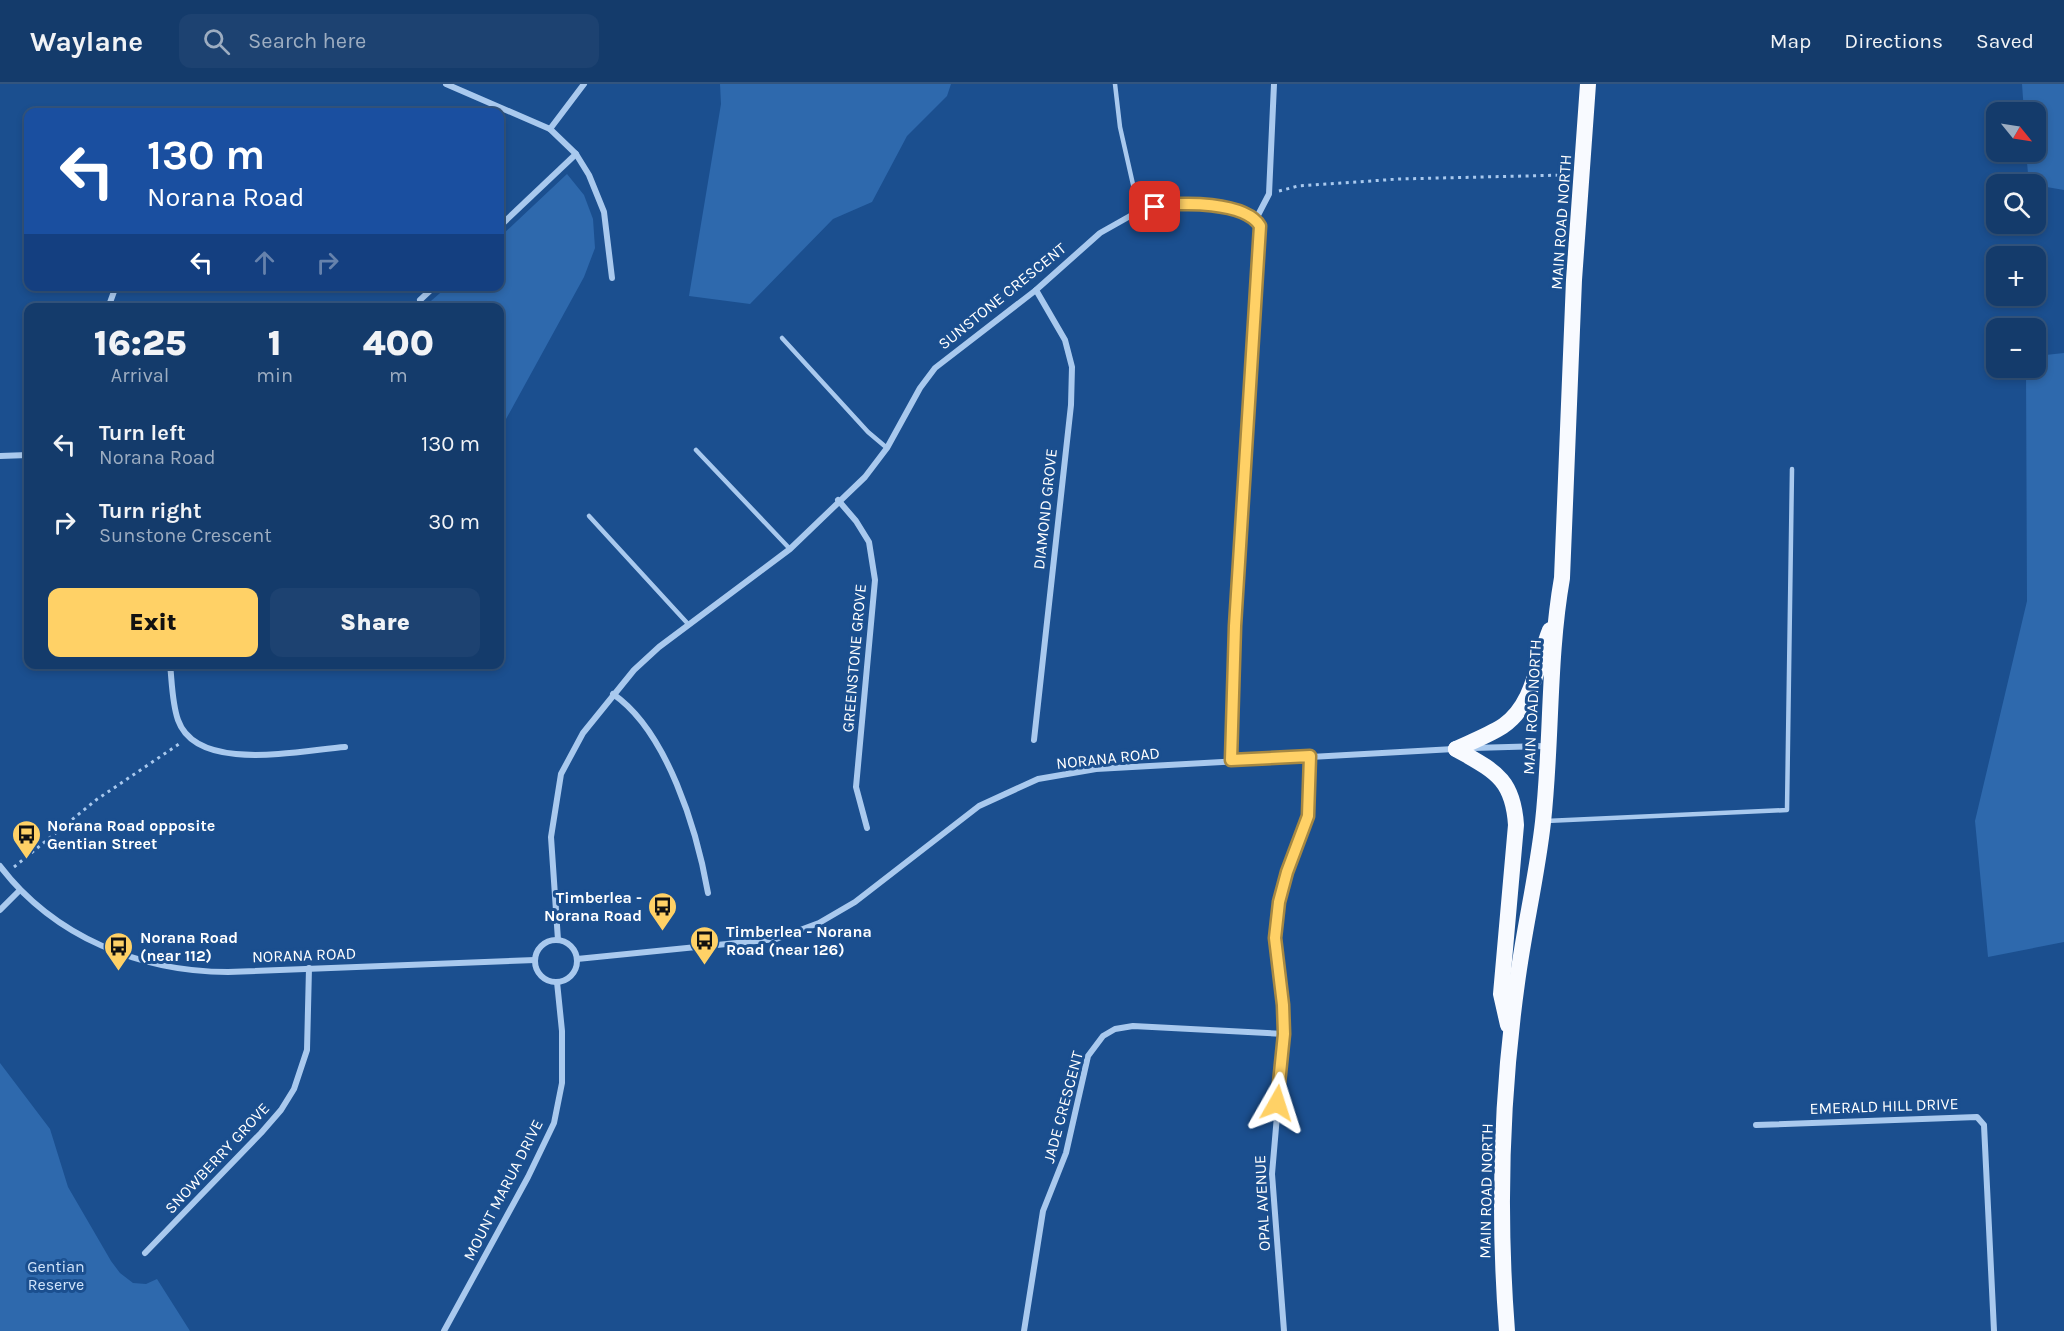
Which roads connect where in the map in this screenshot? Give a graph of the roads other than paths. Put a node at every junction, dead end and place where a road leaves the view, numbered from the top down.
1 (446, 84) edge
2 (584, 84) edge
3 (1115, 84) edge
4 (1274, 84) edge
5 (1587, 84) edge
6 (501, 108) edge
7 (504, 109) edge
8 (550, 129) junction
9 (576, 154) junction
10 (1139, 211) junction
11 (1256, 219) junction
12 (504, 222) edge
13 (612, 278) dead end
14 (1036, 290) junction
15 (430, 291) edge
16 (420, 300) dead end
17 (782, 338) dead end
18 (886, 448) junction
19 (696, 450) dead end
20 (24, 455) edge
21 (0, 456) edge
22 (1792, 469) dead end
23 (838, 500) junction
24 (589, 516) dead end
25 (790, 549) junction
26 (1555, 617) junction
27 (689, 625) junction
28 (171, 669) edge
29 (613, 694) junction
30 (1034, 740) dead end
31 (1547, 746) junction
32 (345, 747) dead end
33 (1456, 749) junction
34 (1310, 756) junction
35 (1231, 760) junction
36 (1543, 821) junction
37 (867, 828) dead end
38 (0, 867) edge
39 (20, 890) junction
40 (708, 893) dead end
41 (0, 910) edge
42 (558, 940) junction
43 (577, 959) junction
44 (535, 960) junction
45 (309, 968) junction
46 (557, 982) junction
47 (1284, 1034) junction
48 (1511, 1035) junction
49 (1755, 1125) dead end
50 (145, 1253) dead end
51 (444, 1331) edge
52 (1024, 1331) edge
53 (1284, 1331) edge
54 (1507, 1331) edge
55 (1994, 1331) edge

1 - 6 street
2 - 8 street
3 - 10 lane
4 - 11 street
5 - 26 highway, MAIN ROAD NORTH
7 - 8 street
8 - 9 street
9 - 12 street
9 - 13 street
10 - 11 street, SUNSTONE CRESCENT
10 - 14 street, SUNSTONE CRESCENT
11 - 35 street
14 - 18 street, SUNSTONE CRESCENT
14 - 30 street, DIAMOND GROVE
15 - 16 street
17 - 18 lane
18 - 23 street, SUNSTONE CRESCENT
19 - 25 lane
20 - 21 street
22 - 36 lane
23 - 25 street, SUNSTONE CRESCENT
23 - 37 street, GREENSTONE GROVE
24 - 27 lane
25 - 27 street, SUNSTONE CRESCENT
26 - 31 highway, MAIN ROAD NORTH
26 - 33 highway
27 - 29 street, SUNSTONE CRESCENT
28 - 32 street
29 - 40 street
29 - 42 street, SUNSTONE CRESCENT
31 - 33 street, NORANA ROAD
31 - 36 highway, MAIN ROAD NORTH
33 - 34 street, NORANA ROAD
33 - 48 highway
34 - 35 street, NORANA ROAD
34 - 47 street, OPAL AVENUE
35 - 43 street, NORANA ROAD
36 - 48 highway, MAIN ROAD NORTH
38 - 39 street, NORANA ROAD
39 - 41 street
39 - 45 street, NORANA ROAD
42 - 43 street
42 - 44 street
43 - 46 street
44 - 45 street, NORANA ROAD
44 - 46 street
45 - 50 street, SNOWBERRY GROVE
46 - 51 street, MOUNT MARUA DRIVE
47 - 52 street, JADE CRESCENT
47 - 53 street, OPAL AVENUE
48 - 54 highway, MAIN ROAD NORTH
49 - 55 street, EMERALD HILL DRIVE

